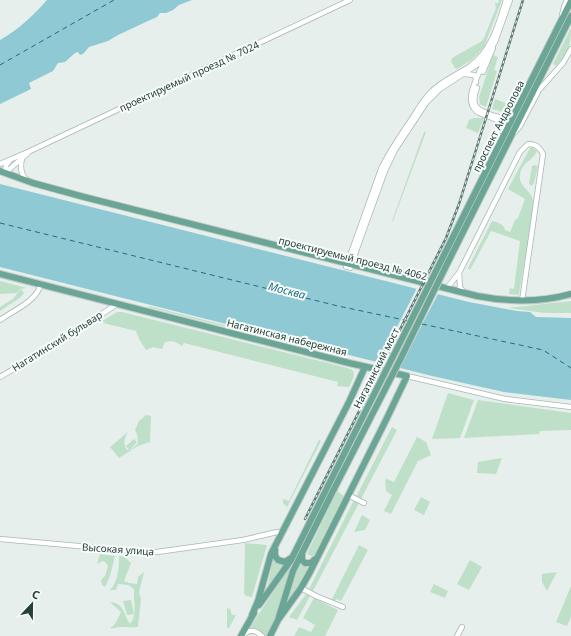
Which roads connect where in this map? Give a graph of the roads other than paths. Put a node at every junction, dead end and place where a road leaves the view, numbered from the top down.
1 (350, 0) edge
2 (506, 0) edge
3 (510, 0) edge
4 (567, 0) edge
5 (571, 1) edge
6 (571, 16) edge
7 (562, 19) junction
8 (494, 40) junction
9 (571, 48) edge
10 (474, 63) junction
11 (482, 66) junction
12 (464, 75) junction
13 (476, 83) junction
14 (518, 110) junction
15 (506, 134) junction
16 (506, 145) junction
17 (28, 152) junction
18 (22, 159) junction
19 (10, 160) junction
20 (0, 164) edge
21 (2, 172) edge
22 (28, 182) junction
23 (445, 261) junction
24 (348, 266) junction
25 (459, 273) junction
26 (0, 274) edge
27 (41, 284) junction
28 (50, 287) junction
29 (447, 288) junction
30 (464, 293) junction
31 (571, 294) edge
32 (36, 295) junction
33 (571, 298) edge
34 (522, 301) junction
35 (110, 302) junction
36 (117, 304) junction
37 (107, 310) junction
38 (0, 320) edge
39 (365, 367) junction
40 (394, 374) junction
41 (406, 376) junction
42 (0, 377) edge
43 (401, 389) junction
44 (571, 407) edge
45 (331, 487) junction
46 (348, 495) junction
47 (364, 503) dead end
48 (282, 534) junction
49 (0, 539) edge
50 (276, 545) junction
51 (302, 552) junction
52 (293, 556) junction
53 (317, 557) junction
54 (301, 588) junction
55 (343, 607) dead end
56 (252, 615) junction
57 (278, 620) junction
58 (462, 627) dead end
59 (241, 636) edge
60 (262, 636) edge
61 (270, 636) edge
62 (458, 636) edge

1 - 17 street, проектируемый проезд № 7024
2 - 8 street
3 - 8 street
4 - 7 street
5 - 7 main road, проспект Андропова
6 - 16 main road, проспект Андропова
7 - 14 main road, проспект Андропова
8 - 10 street
8 - 11 street
8 - 11 street
9 - 16 street
10 - 11 street
10 - 24 street
11 - 12 street
11 - 13 street
11 - 14 street
12 - 13 street
12 - 24 street
13 - 15 street
14 - 15 main road, проспект Андропова
15 - 23 main road, проспект Андропова
16 - 23 main road, проспект Андропова
17 - 18 street, проектируемый проезд № 7024
17 - 19 street, проектируемый проезд № 7024
18 - 21 street, проектируемый проезд № 7024
18 - 22 street
19 - 20 street, проектируемый проезд № 7024
19 - 21 street
21 - 22 main road, проектируемый проезд № 4062
22 - 24 main road, проектируемый проезд № 4062
23 - 45 main road, Нагатинский мост, bridge
24 - 29 main road, проектируемый проезд № 4062
24 - 33 main road, проектируемый проезд № 4062
25 - 29 street
25 - 30 street
25 - 34 street
26 - 27 main road, Нагатинская набережная
27 - 28 main road, Нагатинская набережная
27 - 32 street
28 - 32 street
28 - 35 main road, Нагатинская набережная
29 - 30 main road, проектируемый проезд № 4062
30 - 34 main road, проектируемый проезд № 4062
31 - 34 main road, проектируемый проезд № 4062
32 - 38 street
35 - 36 main road, Нагатинская набережная
35 - 37 street, Нагатинский бульвар
36 - 37 street
36 - 39 main road, Нагатинская набережная
37 - 42 street, Нагатинский бульвар
39 - 40 main road, Нагатинская набережная
39 - 48 main road
40 - 41 main road, Нагатинская набережная
40 - 43 main road
41 - 43 main road
41 - 44 street, Нагатинская набережная
43 - 46 main road
45 - 51 main road
45 - 52 main road
46 - 47 street
46 - 53 main road
48 - 49 street, Высокая улица
48 - 50 main road
50 - 52 main road
50 - 56 main road
51 - 53 main road
51 - 57 main road
52 - 56 main road
53 - 54 main road
54 - 55 street
54 - 57 main road
56 - 59 main road
57 - 61 main road
58 - 62 street
59 - 60 street

